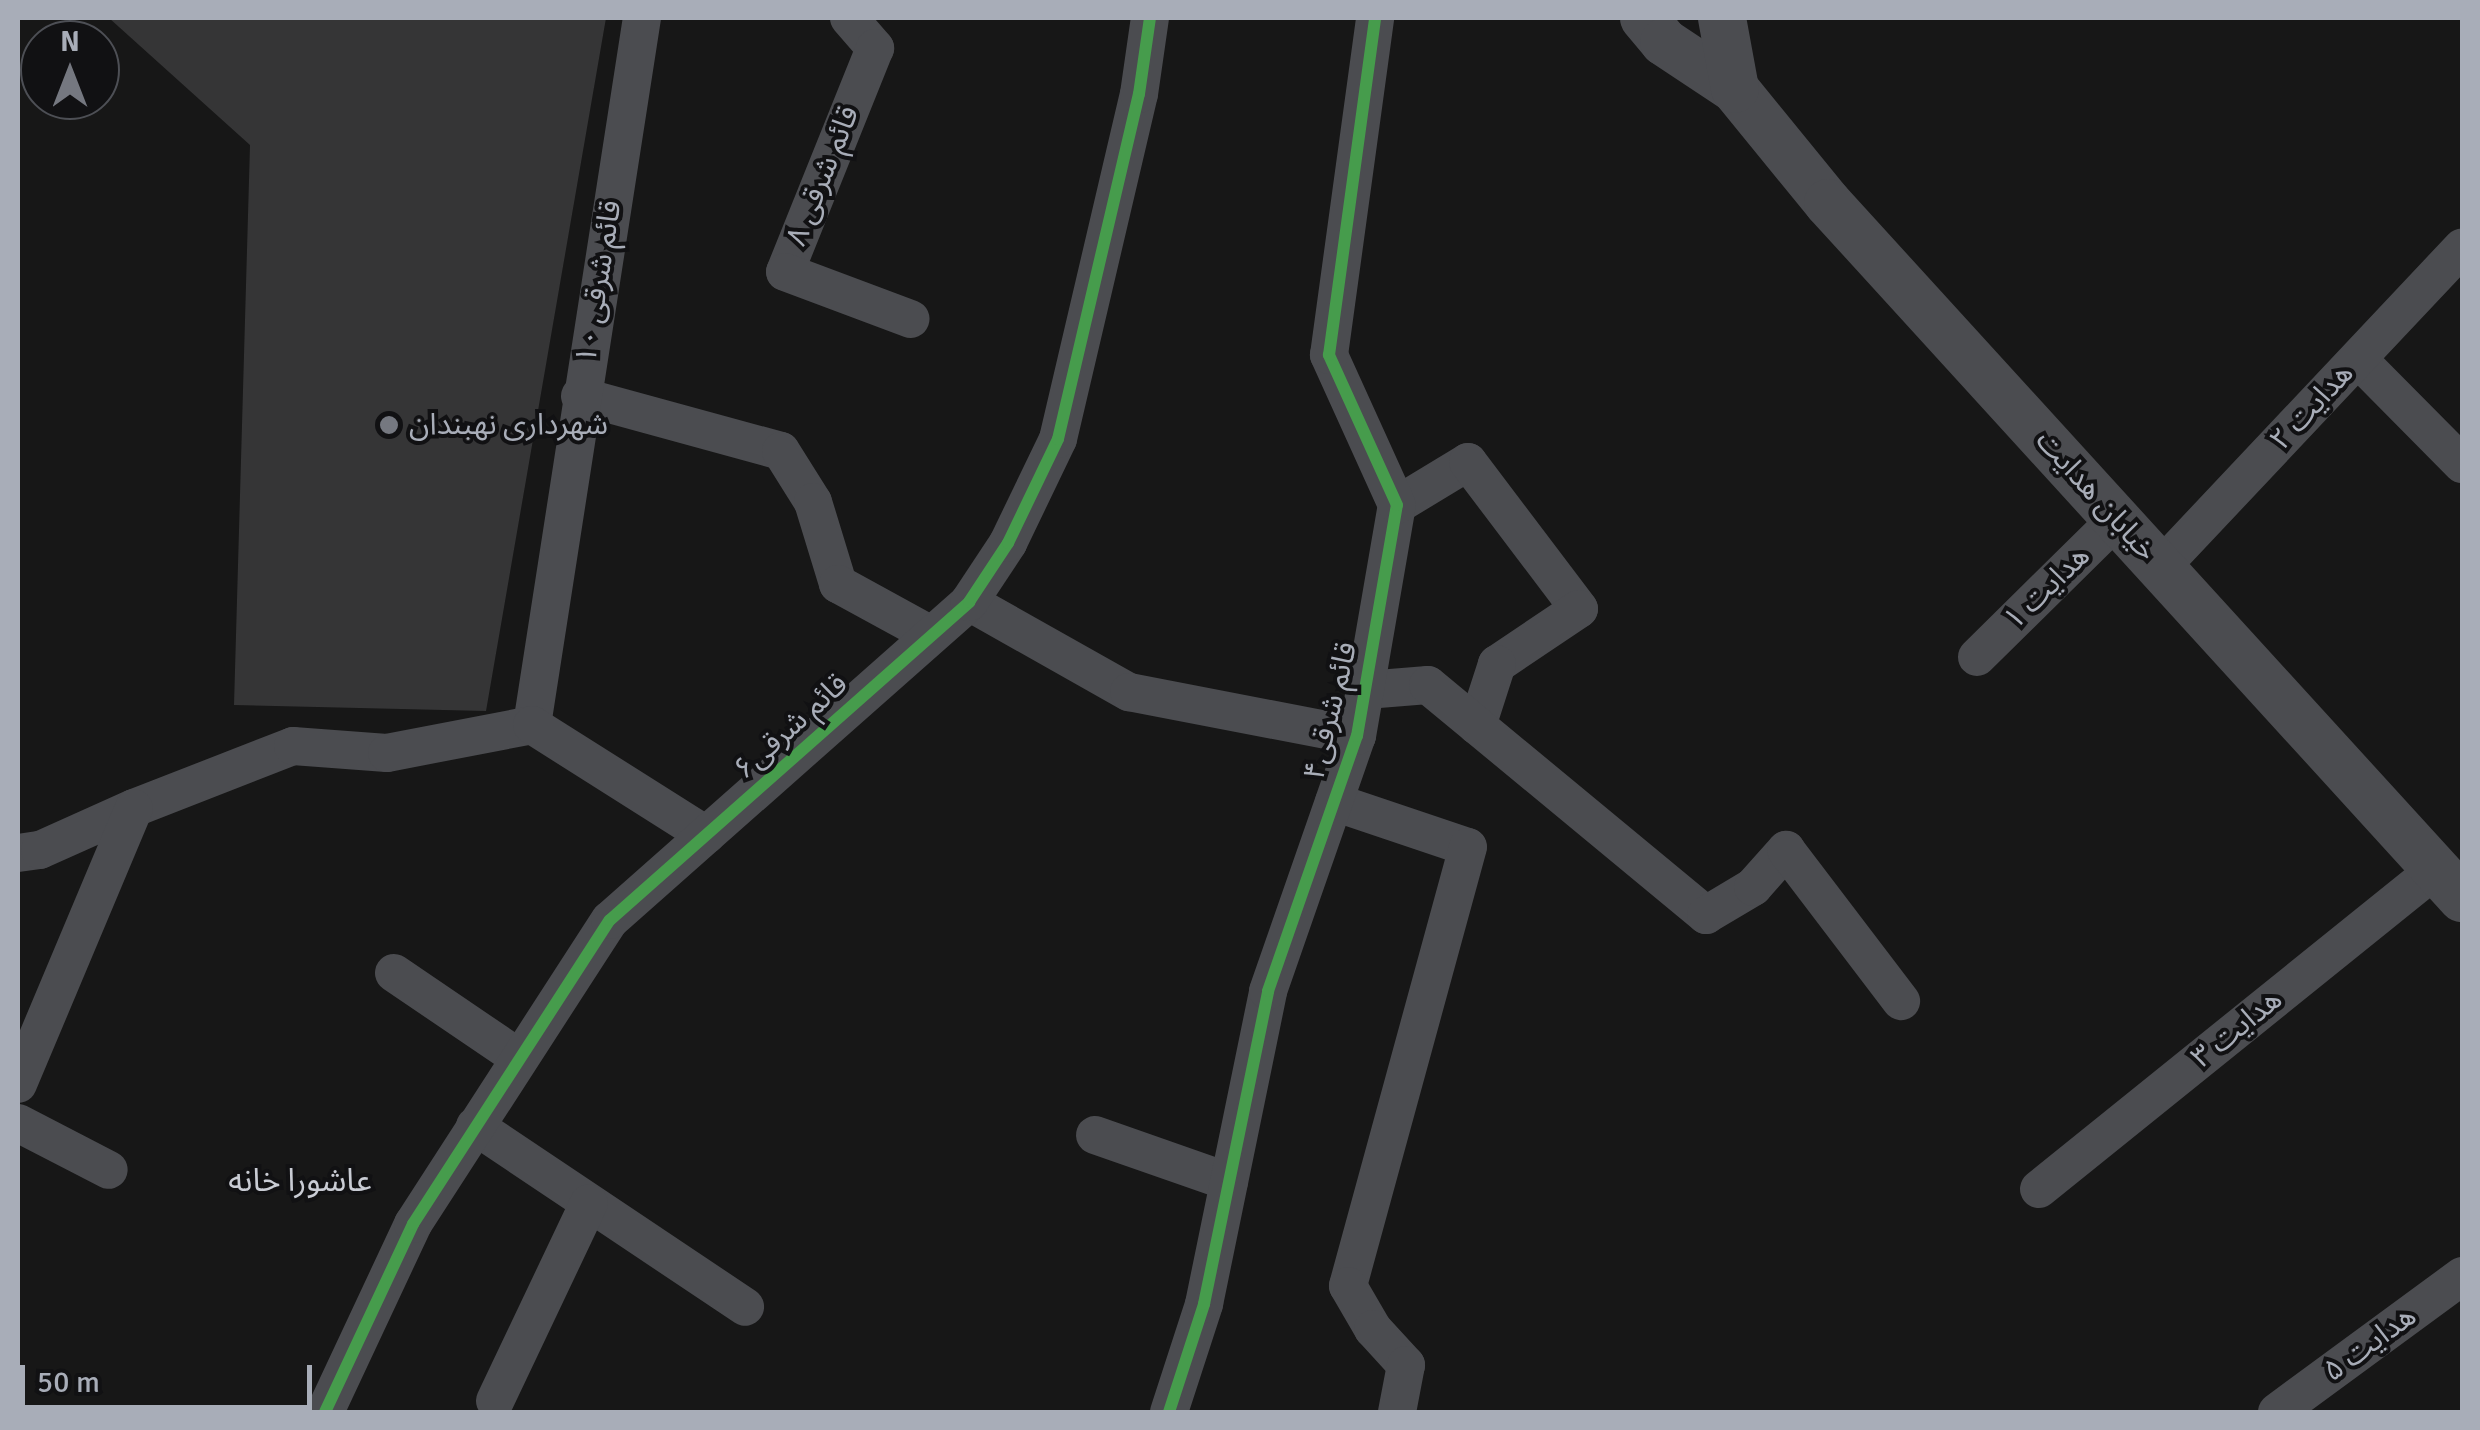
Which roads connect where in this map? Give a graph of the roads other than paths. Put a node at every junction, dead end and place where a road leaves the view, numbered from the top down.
1 (642, 18) edge
2 (849, 18) edge
3 (1150, 18) edge
4 (1376, 18) edge
5 (1644, 18) edge
6 (1722, 18) edge
7 (1734, 89) junction
8 (2462, 248) edge
9 (911, 318) dead end
10 (2358, 359) junction
11 (580, 396) junction
12 (2462, 464) edge
13 (1397, 505) junction
14 (2117, 520) junction
15 (2161, 567) junction
16 (969, 602) junction
17 (930, 635) junction
18 (1977, 657) dead end
19 (1366, 690) junction
20 (532, 725) junction
21 (1477, 726) junction
22 (1357, 736) junction
23 (1334, 802) junction
24 (134, 808) junction
25 (706, 835) junction
26 (18, 853) edge
27 (2449, 883) edge
28 (394, 973) dead end
29 (1901, 1001) dead end
30 (519, 1058) junction
31 (18, 1084) edge
32 (18, 1123) edge
33 (475, 1126) junction
34 (1095, 1135) dead end
35 (109, 1170) dead end
36 (1229, 1182) junction
37 (2038, 1188) dead end
38 (589, 1203) junction
39 (2462, 1276) edge
40 (745, 1307) dead end
41 (495, 1401) dead end
42 (325, 1412) edge
43 (1169, 1412) edge
44 (1397, 1412) edge
45 (2277, 1412) edge

1 - 11 street, قائم شرقی ۱۰
2 - 9 street, قائم شرقی ۸
3 - 16 street, ۶قائم شرقی
4 - 13 street
5 - 7 street
6 - 7 street
7 - 14 street, خیابان هدایت
8 - 10 street, هدایت ۲
10 - 12 street
10 - 15 street, هدایت ۲
11 - 17 street
11 - 20 street, قائم شرقی ۱۰
13 - 19 street, ۴قائم شرقی
13 - 21 street
14 - 15 street, خیابان هدایت
14 - 18 street, هدایت ۱
15 - 27 street, خیابان هدایت
16 - 17 street, ۶قائم شرقی
16 - 22 street
17 - 25 street, ۶قائم شرقی
19 - 21 street
19 - 22 street, ۴قائم شرقی
20 - 24 street
20 - 25 street
21 - 29 street
22 - 23 street, ۴قائم شرقی
23 - 36 street, ۴قائم شرقی
23 - 44 street
24 - 26 street
24 - 31 street
25 - 30 street, ۶قائم شرقی
27 - 37 street, هدایت ۳
28 - 30 street
30 - 33 street, ۶قائم شرقی
32 - 35 street
33 - 38 street
33 - 42 street, ۶قائم شرقی
34 - 36 street
36 - 43 street, ۴قائم شرقی
38 - 40 street
38 - 41 street
39 - 45 street, هدایت ۵

